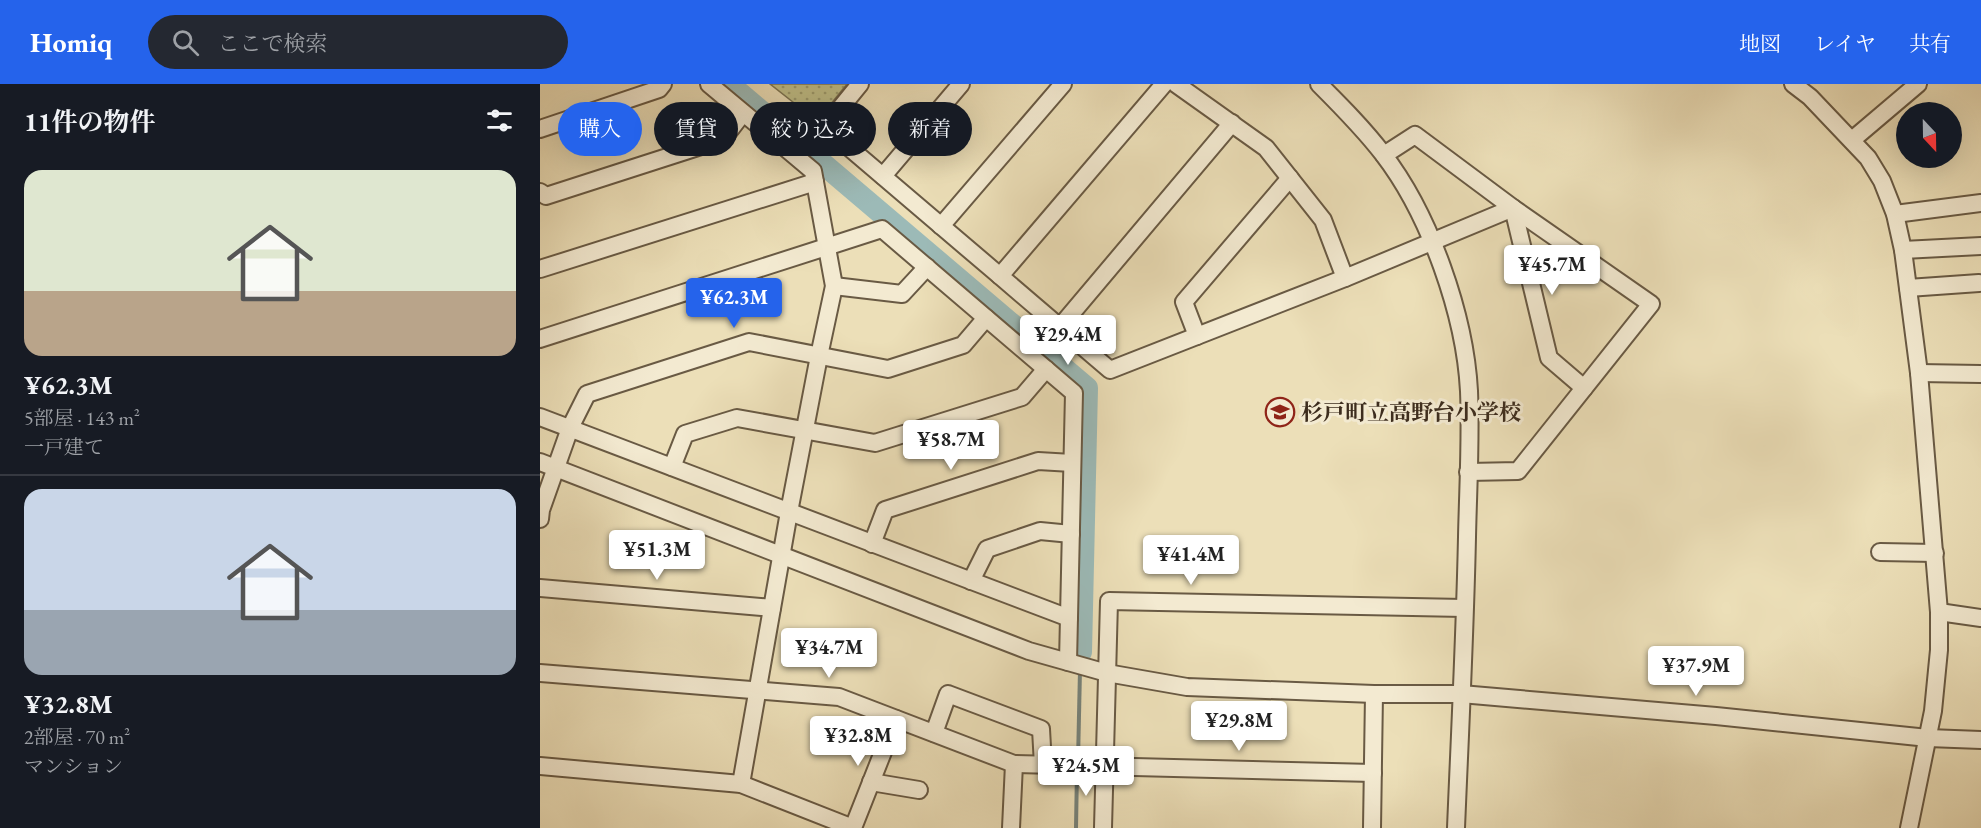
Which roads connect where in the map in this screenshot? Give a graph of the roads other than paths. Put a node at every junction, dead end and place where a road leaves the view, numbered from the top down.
1 (663, 84) edge
2 (709, 84) edge
3 (861, 84) edge
4 (961, 84) edge
5 (1063, 84) edge
6 (1164, 84) edge
7 (1176, 84) edge
8 (1319, 84) edge
9 (1793, 84) edge
10 (1918, 84) edge
11 (743, 113) junction
12 (1232, 123) junction
13 (540, 129) edge
14 (1852, 140) junction
15 (1384, 155) junction
16 (883, 176) junction
17 (1290, 178) junction
18 (815, 182) junction
19 (540, 192) edge
20 (1981, 204) edge
21 (1513, 208) junction
22 (1895, 214) junction
23 (941, 226) junction
24 (1432, 243) junction
25 (1981, 246) edge
26 (827, 248) junction
27 (1903, 250) junction
28 (927, 267) junction
29 (540, 269) edge
30 (1000, 276) junction
31 (1345, 278) junction
32 (1979, 283) dead end
33 (834, 286) junction
34 (1908, 288) junction
35 (986, 318) junction
36 (1060, 327) junction
37 (1197, 336) junction
38 (540, 339) edge
39 (819, 356) junction
40 (1046, 369) junction
41 (1919, 373) junction
42 (1981, 374) edge
43 (1584, 388) junction
44 (540, 417) edge
45 (570, 428) junction
46 (805, 430) junction
47 (540, 462) edge
48 (1072, 463) junction
49 (672, 467) junction
50 (557, 468) junction
51 (1468, 472) junction
52 (789, 512) junction
53 (540, 519) edge
54 (1071, 534) junction
55 (872, 544) junction
56 (1880, 552) dead end
57 (1935, 553) junction
58 (782, 556) junction
59 (971, 581) junction
60 (540, 588) edge
61 (772, 608) junction
62 (1464, 608) junction
63 (1939, 612) junction
64 (1069, 618) junction
65 (1981, 618) edge
66 (1068, 662) junction
67 (540, 673) edge
68 (1107, 673) junction
69 (757, 690) junction
70 (1374, 694) junction
71 (1461, 694) junction
72 (896, 719) junction
73 (933, 733) junction
74 (1928, 738) junction
75 (1981, 740) edge
76 (1014, 764) junction
77 (1043, 765) junction
78 (540, 766) edge
79 (1104, 766) junction
80 (1373, 773) junction
81 (871, 782) junction
82 (741, 784) junction
83 (920, 790) dead end
84 (853, 828) edge
85 (1011, 828) edge
86 (1103, 828) edge
87 (1371, 828) edge
88 (1456, 828) edge
89 (1909, 828) edge

1 - 13 street
2 - 11 street
3 - 16 street
4 - 16 street
5 - 23 street
6 - 30 street
7 - 12 street
8 - 15 street
9 - 14 street
10 - 14 street
11 - 18 street
11 - 19 street
12 - 17 street
12 - 36 street
14 - 22 street
15 - 21 street
15 - 24 street
16 - 23 street
17 - 31 street
17 - 37 street
18 - 26 street
18 - 29 street
20 - 22 street
21 - 24 street
21 - 43 street
21 - 43 street
22 - 27 street
23 - 30 street
24 - 31 street
24 - 51 street
25 - 27 street
26 - 28 street
26 - 33 street
26 - 38 street
27 - 34 street
28 - 33 street
28 - 35 street
30 - 36 street
31 - 37 street
32 - 34 street
33 - 39 street
34 - 41 street
35 - 39 street
35 - 40 street
36 - 37 street
39 - 45 street
39 - 46 street
40 - 46 street
40 - 48 street
41 - 42 street
41 - 57 street
43 - 51 street
44 - 45 street
45 - 49 street
45 - 50 street
46 - 49 street
46 - 52 street
47 - 50 street
48 - 54 street
48 - 55 street
49 - 52 street
50 - 53 street
50 - 58 street
51 - 62 street
52 - 55 street
52 - 58 street
54 - 59 street
54 - 64 street
55 - 59 street
56 - 57 street
57 - 63 street
58 - 61 street
58 - 66 street
59 - 64 street
60 - 61 street
61 - 69 street
62 - 68 street
62 - 71 street
63 - 65 street
63 - 74 street
64 - 66 street
66 - 68 street
67 - 69 street
68 - 70 street
68 - 79 street
69 - 72 street
69 - 82 street
70 - 71 street
70 - 80 street
71 - 74 street
71 - 88 street
72 - 73 street
72 - 81 street
73 - 76 street
73 - 77 street
74 - 75 street
74 - 89 street
76 - 77 street
76 - 85 street
77 - 79 street
78 - 82 street
79 - 80 street
79 - 86 street
80 - 87 street
81 - 83 street
81 - 84 street
82 - 84 street

